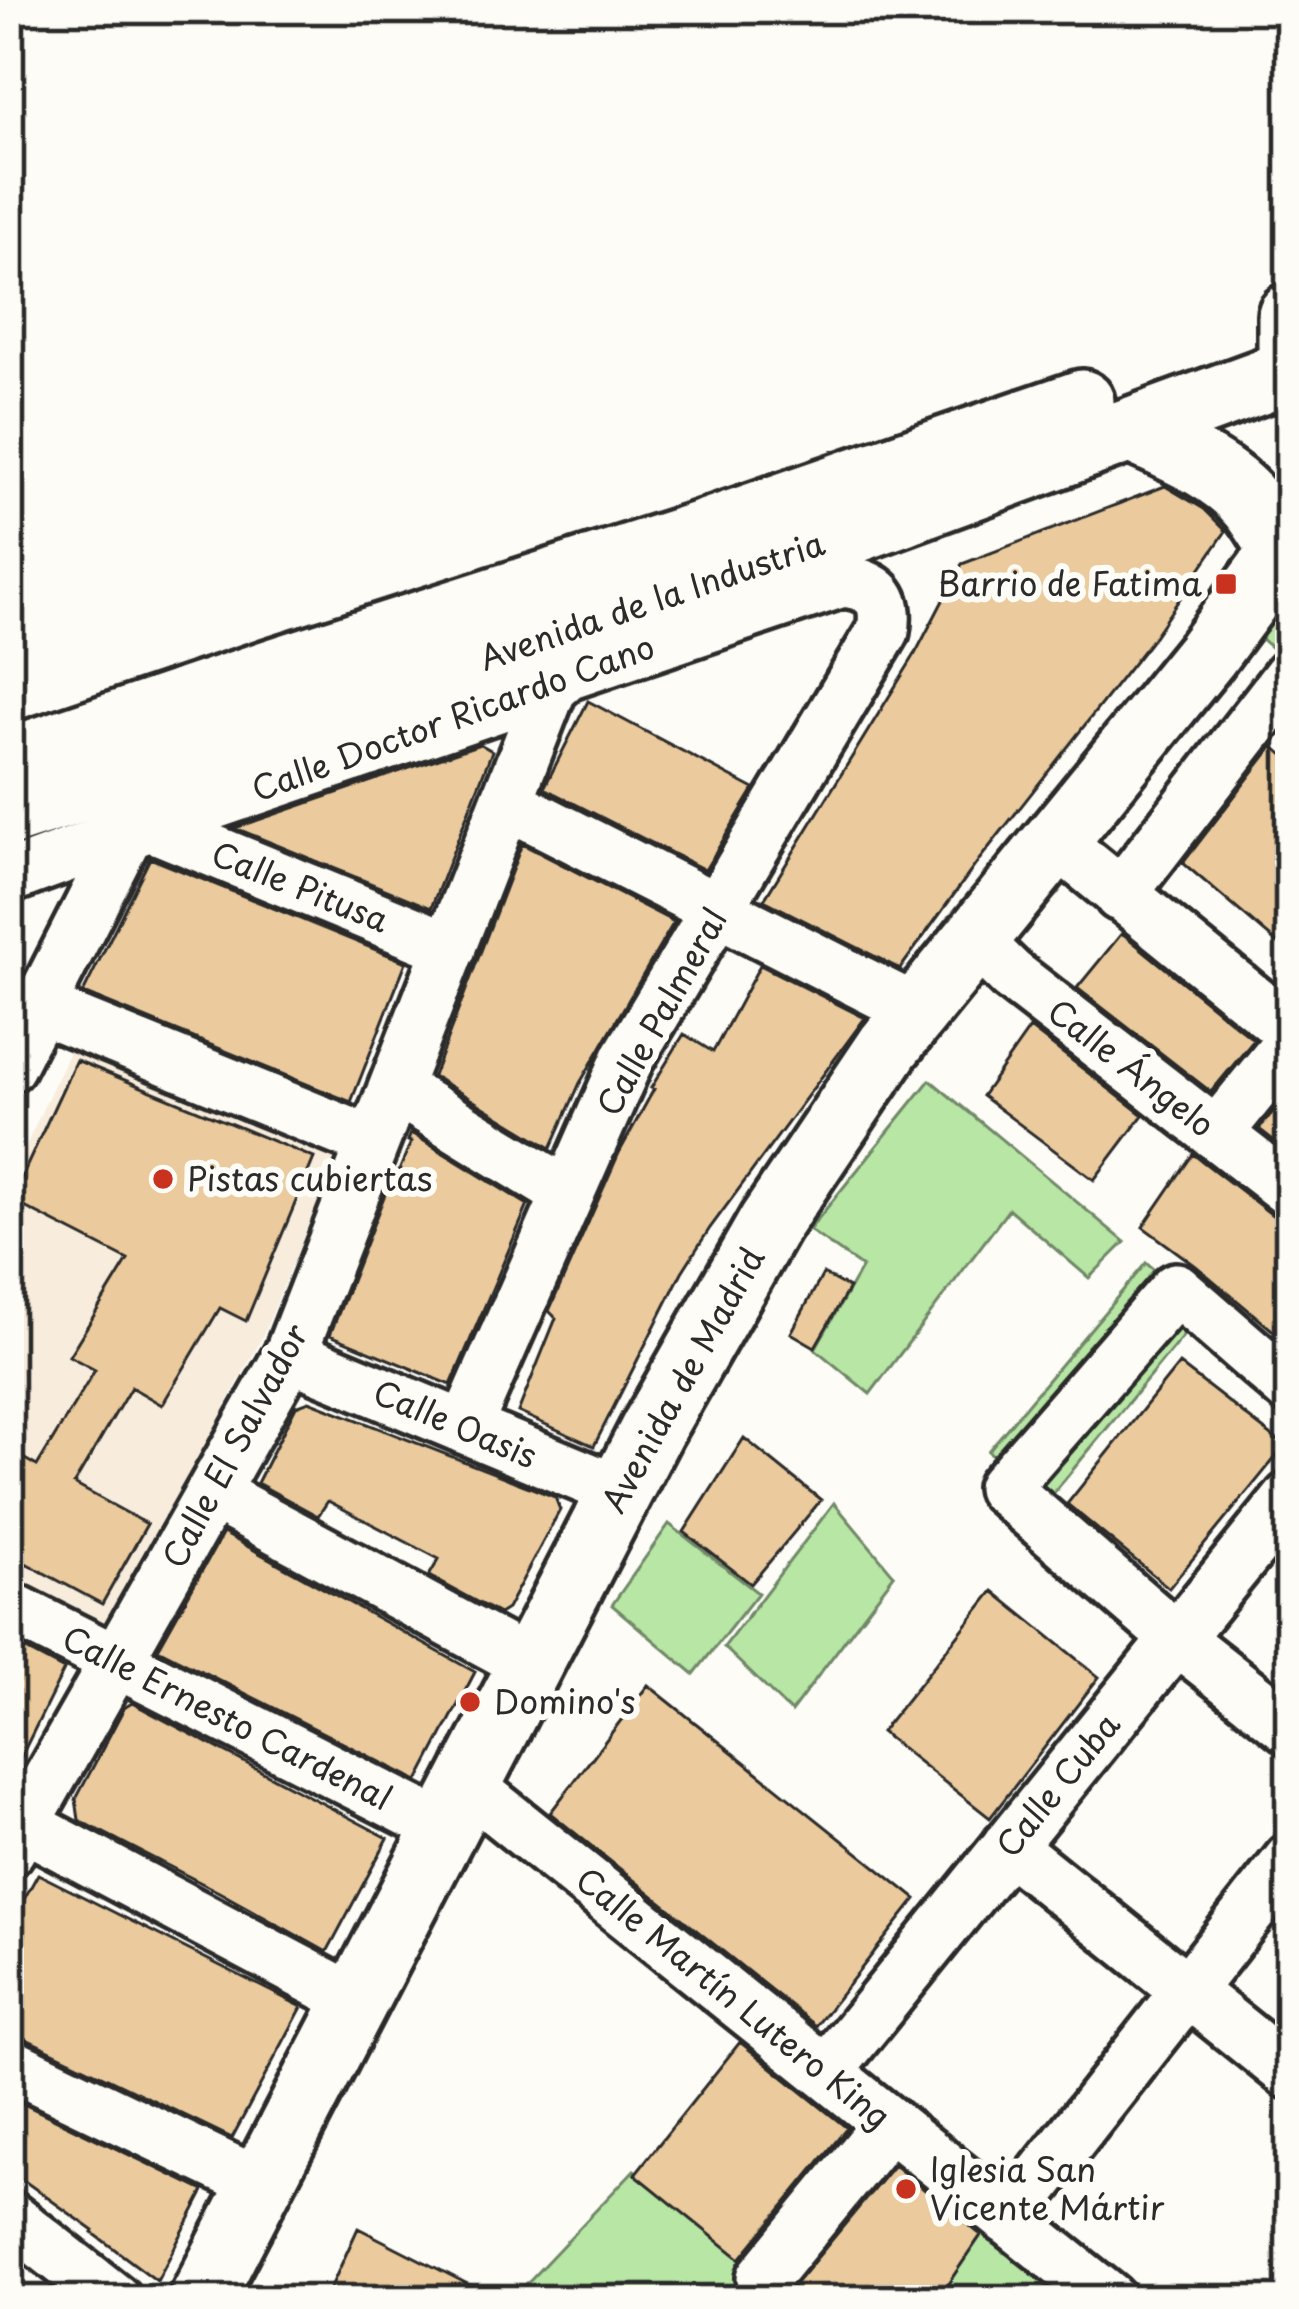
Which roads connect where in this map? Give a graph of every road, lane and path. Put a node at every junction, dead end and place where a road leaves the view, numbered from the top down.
1 (1289, 341) edge
2 (1130, 430) junction
3 (1282, 542) edge
4 (887, 612) joint
5 (1206, 655) junction
6 (551, 688) junction
7 (1281, 704) edge
8 (489, 710) junction
9 (528, 749) junction
10 (9, 760) edge
11 (507, 803) junction
12 (9, 814) edge
13 (207, 828) junction
14 (138, 830) junction
15 (1057, 841) junction
16 (9, 880) edge
17 (1120, 895) junction
18 (718, 911) junction
19 (85, 917) junction
20 (975, 940) junction
21 (450, 948) junction
22 (39, 1007) junction
23 (917, 1011) junction
24 (1290, 1031) edge
25 (1290, 1043) edge
26 (9, 1066) edge
27 (395, 1088) junction
28 (1216, 1134) junction
29 (373, 1143) junction
30 (1290, 1191) edge
31 (568, 1194) junction
32 (290, 1355) junction
33 (1290, 1388) edge
34 (465, 1428) junction
35 (620, 1492) junction
36 (212, 1493) junction
37 (1290, 1498) edge
38 (9, 1607) edge
39 (1176, 1638) junction
40 (116, 1661) junction
41 (531, 1665) junction
42 (1290, 1728) edge
43 (457, 1807) junction
44 (14, 1830) edge
45 (1008, 1846) junction
46 (1290, 1860) edge
47 (1187, 1990) junction
48 (356, 2001) junction
49 (9, 2064) edge
50 (826, 2072) junction
51 (1290, 2073) edge
52 (889, 2124) junction
53 (261, 2185) junction
54 (9, 2216) edge
55 (1008, 2218) junction
56 (763, 2278) dead end
57 (115, 2300) edge
58 (201, 2300) edge
59 (1110, 2300) edge

1 - 2 main road, Avenida de la Industria
1 - 10 main road, Avenida de la Industria
2 - 3 main road
2 - 12 main road, Avenida de la Industria
3 - 5 main road, Avenida de Madrid
4 - 6 street, Calle Doctor Ricardo Cano
4 - 18 street, Calle Palmeral
5 - 7 street
5 - 15 main road, Avenida de Madrid
6 - 8 street, Calle Doctor Ricardo Cano
6 - 9 street, Calle El Salvador
7 - 17 street
8 - 9 street
8 - 13 street, Calle Doctor Ricardo Cano
9 - 11 street, Calle El Salvador
11 - 18 street
11 - 21 street, Calle El Salvador
13 - 14 street, Calle Pitusa
13 - 21 street, Calle Pitusa
14 - 16 street
14 - 19 street
15 - 17 street
15 - 20 main road, Avenida de Madrid
16 - 19 street
17 - 24 street
18 - 23 street
18 - 31 street, Calle Palmeral
19 - 22 street
20 - 23 main road, Avenida de Madrid
20 - 28 street, Calle Ángelo
21 - 27 street, Calle El Salvador
22 - 26 street
22 - 29 street
23 - 35 main road, Avenida de Madrid
25 - 28 street
27 - 29 street, Calle El Salvador
27 - 31 street
28 - 30 street, Calle Ángelo
29 - 32 street, Calle El Salvador
31 - 34 street, Calle Palmeral
32 - 34 street, Calle Oasis
32 - 36 street, Calle El Salvador
33 - 39 street
34 - 35 street, Calle Oasis
35 - 41 main road, Avenida de Madrid
36 - 40 street, Calle El Salvador
36 - 41 street
37 - 39 street, Calle Cuba
38 - 40 street, Calle Ernesto Cardenal
39 - 42 street
39 - 45 street, Calle Cuba
40 - 43 street, Calle Ernesto Cardenal
40 - 44 street, Calle El Salvador
41 - 43 main road, Avenida de Madrid
43 - 48 main road, Avenida de Madrid
43 - 50 street, Calle Martín Lutero King
44 - 48 street
45 - 47 street
45 - 50 street, Calle Cuba
46 - 47 street
47 - 51 street
47 - 55 street
48 - 53 main road, Avenida de Madrid
49 - 53 street
50 - 52 street, Calle Martín Lutero King
52 - 55 street, Calle Martín Lutero King
52 - 56 street
53 - 58 main road, Avenida de Madrid
54 - 57 street
55 - 59 street, Calle Martín Lutero King

